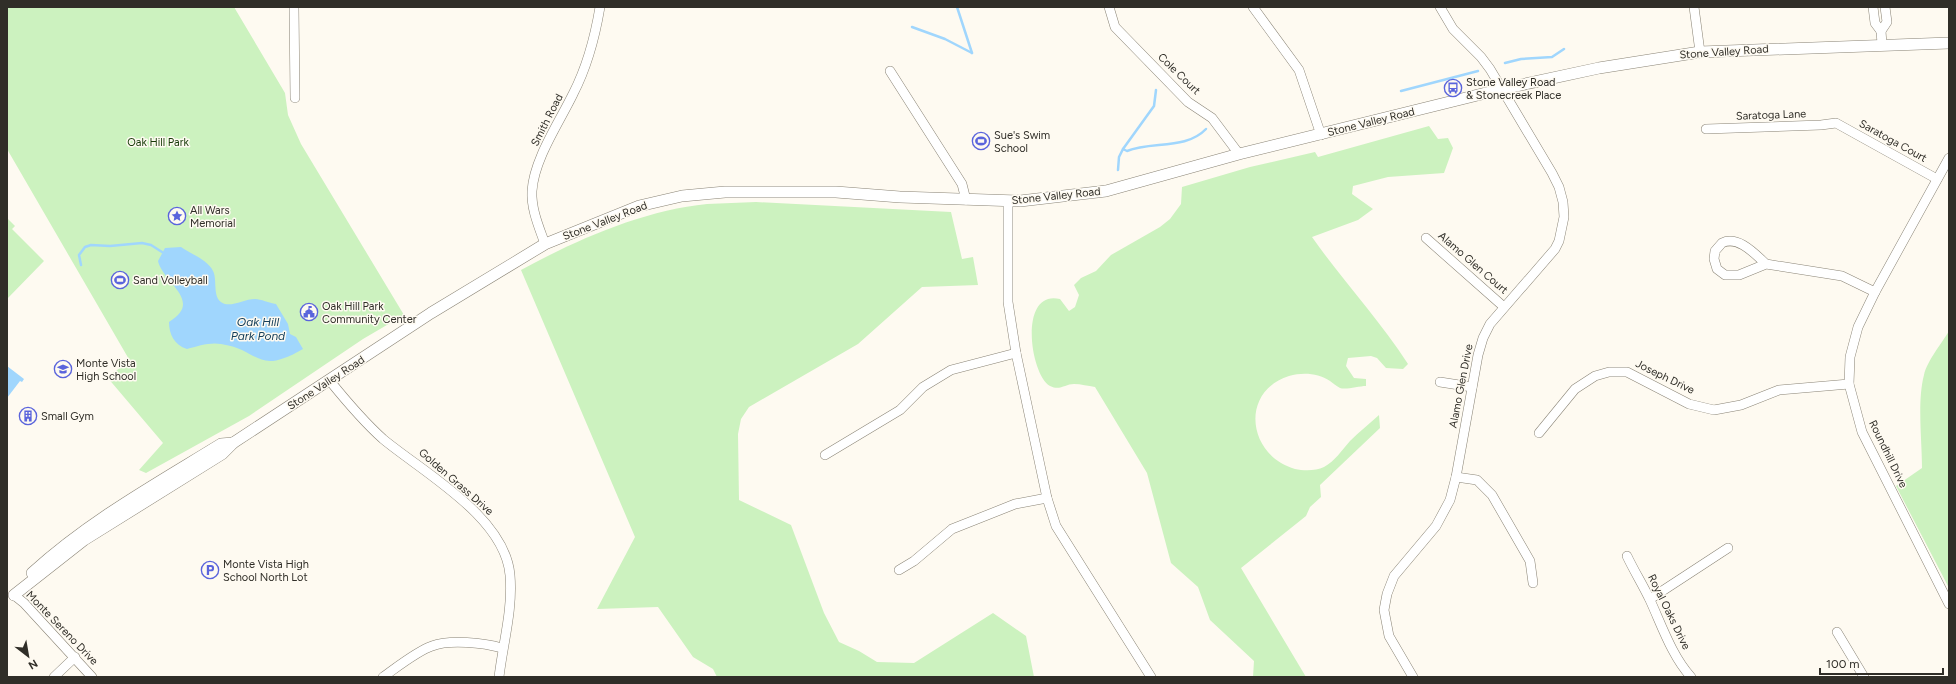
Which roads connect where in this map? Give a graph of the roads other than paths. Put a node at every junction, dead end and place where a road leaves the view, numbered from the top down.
1 (294, 7) edge
2 (600, 7) edge
3 (1109, 7) edge
4 (1253, 7) edge
5 (1440, 7) edge
6 (1694, 7) edge
7 (1873, 7) edge
8 (1885, 7) edge
9 (1881, 31) junction
10 (1949, 38) edge
11 (1949, 43) edge
12 (1882, 44) junction
13 (1700, 52) junction
14 (890, 71) dead end
15 (1502, 89) junction
16 (295, 98) dead end
17 (1836, 123) joint
18 (1706, 130) dead end
19 (1321, 135) junction
20 (1239, 154) junction
21 (1949, 158) edge
22 (1938, 179) junction
23 (966, 200) junction
24 (1008, 201) junction
25 (1426, 238) dead end
26 (545, 244) junction
27 (1766, 264) junction
28 (1875, 292) junction
29 (1504, 307) junction
30 (1016, 353) junction
31 (330, 381) junction
32 (1440, 382) dead end
33 (1849, 384) junction
34 (1472, 387) junction
35 (1539, 433) dead end
36 (825, 455) dead end
37 (1456, 477) junction
38 (1047, 498) junction
39 (1728, 548) dead end
40 (1627, 556) dead end
41 (899, 570) dead end
42 (1533, 584) dead end
43 (11, 599) edge
44 (1650, 599) junction
45 (1949, 604) edge
46 (1838, 632) dead end
47 (502, 648) junction
48 (76, 657) junction
49 (54, 677) edge
50 (92, 677) edge
51 (382, 677) edge
52 (499, 677) edge
53 (1151, 677) edge
54 (1412, 677) edge
55 (1691, 677) edge
56 (1864, 677) edge

1 - 16 street
2 - 26 street, Smith Road
3 - 20 street, Cole Court
4 - 19 street
5 - 15 street, Alamo Glen Drive
6 - 13 street
7 - 9 street
8 - 9 street
9 - 12 street
10 - 12 street, Stone Valley Road
11 - 12 street, Stone Valley Road
12 - 13 street, Stone Valley Road
13 - 15 street, Stone Valley Road
14 - 23 street
15 - 19 street, Stone Valley Road
15 - 29 street, Alamo Glen Drive
17 - 18 street, Saratoga Lane
17 - 22 street, Saratoga Court
19 - 20 street, Stone Valley Road
20 - 24 street, Stone Valley Road
21 - 22 street, Roundhill Drive
22 - 28 street, Roundhill Drive
23 - 24 street, Stone Valley Road
23 - 26 street, Stone Valley Road
24 - 30 street
25 - 29 street, Alamo Glen Court
26 - 31 street, Stone Valley Road
27 - 27 street
27 - 28 street
28 - 33 street, Roundhill Drive
29 - 34 street, Alamo Glen Drive
30 - 36 street
30 - 38 street
31 - 43 street, Stone Valley Road
31 - 47 street, Golden Grass Drive
32 - 34 street
33 - 35 street, Joseph Drive
33 - 45 street, Roundhill Drive
34 - 37 street, Alamo Glen Drive
37 - 42 street
37 - 54 street, Alamo Glen Drive
38 - 41 street
38 - 53 street
39 - 44 street
40 - 44 street, Royal Oaks Drive
43 - 48 street, Monte Sereno Drive
44 - 55 street, Royal Oaks Drive
46 - 56 street
47 - 51 street
47 - 52 street, Golden Grass Drive
48 - 49 street
48 - 50 street, Monte Sereno Drive

